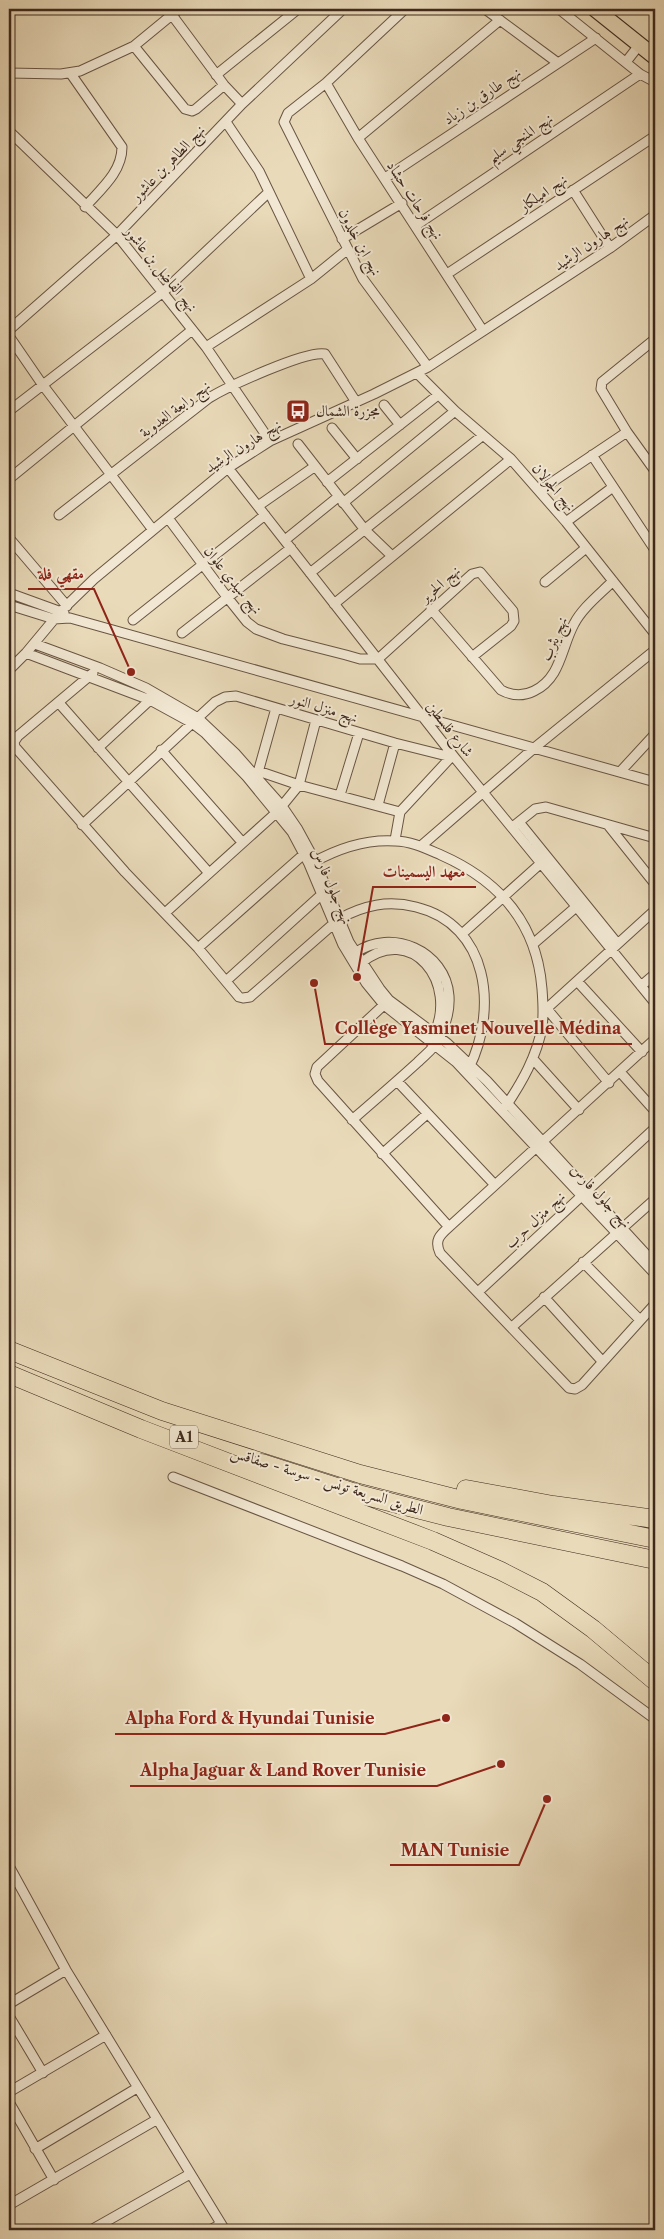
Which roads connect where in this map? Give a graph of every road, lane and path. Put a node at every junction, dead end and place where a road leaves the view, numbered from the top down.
1 (298, 9) edge
2 (343, 9) edge
3 (405, 9) edge
4 (485, 9) edge
5 (559, 9) edge
6 (595, 9) edge
7 (176, 12) edge
8 (500, 20) junction
9 (596, 38) junction
10 (640, 44) junction
11 (134, 46) junction
12 (655, 57) edge
13 (626, 62) junction
14 (558, 63) junction
15 (9, 73) edge
16 (71, 74) junction
17 (640, 74) junction
18 (216, 75) junction
19 (655, 82) edge
20 (326, 83) junction
21 (224, 85) junction
22 (242, 104) junction
23 (226, 122) junction
24 (9, 131) edge
25 (655, 136) edge
26 (358, 138) junction
27 (385, 178) junction
28 (573, 190) junction
29 (269, 192) junction
30 (402, 203) junction
31 (85, 207) junction
32 (655, 215) edge
33 (415, 226) junction
34 (117, 236) junction
35 (342, 239) junction
36 (610, 248) junction
37 (348, 249) junction
38 (447, 274) junction
39 (310, 279) junction
40 (162, 293) junction
41 (9, 330) edge
42 (192, 330) junction
43 (484, 331) junction
44 (9, 336) edge
45 (655, 339) edge
46 (206, 347) junction
47 (428, 367) junction
48 (417, 373) junction
49 (42, 384) junction
50 (232, 386) junction
51 (438, 395) junction
52 (356, 402) junction
53 (384, 405) dead end
54 (9, 411) edge
55 (455, 412) junction
56 (400, 425) junction
57 (75, 427) junction
58 (332, 428) dead end
59 (627, 432) junction
60 (482, 436) junction
61 (270, 441) junction
62 (298, 444) dead end
63 (592, 455) junction
64 (357, 459) junction
65 (511, 459) junction
66 (314, 467) junction
67 (228, 468) junction
68 (655, 469) edge
69 (110, 475) junction
70 (9, 479) edge
71 (326, 482) junction
72 (614, 487) junction
73 (539, 491) junction
74 (341, 500) junction
75 (258, 506) junction
76 (59, 515) dead end
77 (265, 515) junction
78 (168, 518) junction
79 (566, 522) junction
80 (153, 530) junction
81 (365, 530) junction
82 (9, 538) edge
83 (285, 540) junction
84 (292, 548) junction
85 (586, 548) junction
86 (655, 550) edge
87 (392, 556) junction
88 (202, 564) junction
89 (310, 573) junction
90 (545, 582) dead end
91 (613, 582) junction
92 (9, 593) edge
93 (227, 597) junction
94 (334, 604) junction
95 (9, 605) edge
96 (64, 608) junction
97 (431, 609) junction
98 (70, 618) junction
99 (54, 619) junction
100 (133, 620) dead end
101 (182, 633) dead end
102 (655, 634) edge
103 (35, 644) junction
104 (655, 650) edge
105 (26, 653) junction
106 (472, 657) junction
107 (378, 659) junction
108 (100, 668) junction
109 (9, 670) edge
110 (91, 676) junction
111 (150, 700) junction
112 (59, 703) junction
113 (276, 708) junction
114 (422, 716) junction
115 (316, 720) junction
116 (195, 721) junction
117 (359, 733) junction
118 (655, 736) edge
119 (395, 743) junction
120 (98, 748) junction
121 (533, 749) junction
122 (161, 750) junction
123 (453, 758) junction
124 (620, 772) junction
125 (258, 774) junction
126 (128, 782) junction
127 (655, 782) edge
128 (299, 785) junction
129 (482, 792) junction
130 (340, 796) junction
131 (378, 805) junction
132 (280, 809) junction
133 (400, 812) junction
134 (519, 822) junction
135 (82, 824) junction
136 (608, 825) junction
137 (511, 828) junction
138 (655, 838) edge
139 (395, 840) junction
140 (242, 842) junction
141 (421, 846) junction
142 (304, 854) junction
143 (312, 863) junction
144 (540, 864) junction
145 (209, 873) junction
146 (655, 884) edge
147 (321, 895) junction
148 (504, 896) junction
149 (576, 907) junction
150 (655, 910) edge
151 (165, 913) junction
152 (336, 922) junction
153 (462, 934) junction
154 (533, 944) junction
155 (614, 946) junction
156 (198, 948) junction
157 (356, 953) junction
158 (361, 963) junction
159 (655, 974) edge
160 (226, 981) junction
161 (577, 981) junction
162 (641, 986) junction
163 (387, 1002) junction
164 (655, 1003) edge
165 (545, 1010) junction
166 (435, 1039) junction
167 (655, 1039) edge
168 (642, 1052) junction
169 (533, 1059) junction
170 (468, 1068) junction
171 (621, 1072) junction
172 (397, 1081) junction
173 (609, 1083) junction
174 (506, 1107) junction
175 (579, 1110) junction
176 (655, 1111) edge
177 (427, 1114) junction
178 (352, 1120) junction
179 (655, 1128) edge
180 (540, 1145) junction
181 (382, 1154) junction
182 (495, 1185) junction
183 (584, 1194) junction
184 (655, 1199) edge
185 (449, 1227) junction
186 (619, 1230) junction
187 (583, 1262) junction
188 (655, 1264) edge
189 (655, 1274) edge
190 (478, 1292) junction
191 (544, 1296) junction
192 (655, 1304) edge
193 (640, 1320) junction
194 (512, 1327) junction
195 (9, 1350) edge
196 (602, 1361) junction
197 (9, 1370) edge
198 (9, 1374) edge
199 (360, 1474) junction
200 (173, 1478) dead end
201 (655, 1519) edge
202 (655, 1539) edge
203 (655, 1560) edge
204 (655, 1681) edge
205 (655, 1719) edge
206 (9, 1866) edge
207 (12, 1882) edge
208 (66, 1970) junction
209 (9, 2004) edge
210 (9, 2016) edge
211 (106, 2035) junction
212 (43, 2073) junction
213 (137, 2088) junction
214 (9, 2092) edge
215 (9, 2102) edge
216 (156, 2120) junction
217 (35, 2148) junction
218 (190, 2174) junction
219 (54, 2180) junction
220 (9, 2205) edge
221 (223, 2227) edge
222 (91, 2230) edge
223 (210, 2230) edge

1 - 18 street
2 - 22 street, نهج الطاهر بن عاشور
3 - 20 street
4 - 8 street
5 - 9 street
6 - 10 main road
7 - 11 street
7 - 18 street
8 - 14 street
8 - 26 street
9 - 13 street
9 - 14 street, نهج طارق بن زياد
10 - 12 main road
10 - 13 street
11 - 16 street
11 - 21 street
13 - 17 street
14 - 27 street, نهج طارق بن زياد
15 - 16 street
16 - 31 street
17 - 19 street
17 - 33 street, نهج المنجي سليم
18 - 21 street
20 - 26 street, نهج فرحات حشاد
20 - 35 street, نهج ابن خلدون
21 - 22 street
22 - 23 street, نهج الطاهر بن عاشور
23 - 29 street
23 - 34 street, نهج الطاهر بن عاشور
24 - 31 street, نهج الفاضل بن عاشور
25 - 28 street, نهج اميلكار
26 - 27 street, نهج فرحات حشاد
27 - 30 street, نهج فرحات حشاد
28 - 36 street
28 - 38 street, نهج اميلكار
29 - 39 street
29 - 40 street
30 - 33 street, نهج فرحات حشاد
30 - 35 street
31 - 34 street, نهج الفاضل بن عاشور
32 - 36 street, نهج هارون الرشيد
33 - 38 street, نهج فرحات حشاد
34 - 40 street, نهج الفاضل بن عاشور
34 - 41 street, نهج الطاهر بن عاشور
35 - 37 street, نهج ابن خلدون
36 - 43 street, نهج هارون الرشيد
37 - 39 street
37 - 47 street, نهج ابن خلدون
38 - 43 street, نهج فرحات حشاد
39 - 46 street
40 - 42 street, نهج الفاضل بن عاشور
40 - 49 street
42 - 46 street, نهج الفاضل بن عاشور
42 - 57 street
43 - 47 street, نهج هارون الرشيد
44 - 49 street
45 - 59 street
46 - 50 street, نهج الفاضل بن عاشور
47 - 48 street, نهج هارون الرشيد
48 - 51 street, نهج الجولان
48 - 52 street, نهج هارون الرشيد
49 - 54 street
49 - 57 street
50 - 52 street, نهج رابعة العدوية
50 - 61 street, نهج الفاضل بن عاشور
50 - 69 street, نهج رابعة العدوية
51 - 55 street, نهج الجولان
51 - 56 street
52 - 61 street, نهج هارون الرشيد
53 - 56 street
55 - 60 street, نهج الجولان
55 - 74 street
56 - 64 street
57 - 69 street
57 - 70 street
58 - 64 street
59 - 63 street
59 - 68 street
60 - 65 street, نهج الجولان
60 - 81 street
61 - 67 street, نهج هارون الرشيد
62 - 66 street
63 - 72 street
63 - 73 street
64 - 71 street
65 - 73 street, نهج الجولان
65 - 87 street
66 - 71 street
66 - 75 street
67 - 75 street, شارع فلسطين
67 - 78 street, نهج هارون الرشيد
69 - 76 street, نهج رابعة العدوية
69 - 80 street
71 - 74 street
72 - 79 street
72 - 86 street
73 - 79 street, نهج الجولان
74 - 81 street
74 - 83 street
75 - 77 street, شارع فلسطين
77 - 83 street, شارع فلسطين
77 - 88 street
78 - 80 street, نهج هارون الرشيد
78 - 88 street, نهج سيدي علوان
79 - 85 street, نهج الجولان
80 - 96 street, نهج هارون الرشيد
81 - 87 street
81 - 89 street
82 - 96 street
83 - 84 street, شارع فلسطين
84 - 89 street, شارع فلسطين
84 - 93 street
85 - 90 street
85 - 91 street, نهج الجولان
87 - 94 street
88 - 93 street, نهج سيدي علوان
88 - 100 street
89 - 94 street, شارع فلسطين
91 - 102 street, نهج الجولان
91 - 106 street, نهج يثرب
92 - 96 street
93 - 101 street
93 - 107 street, نهج سيدي علوان
94 - 107 street, شارع فلسطين
95 - 99 street
96 - 98 street
96 - 99 street, نهج هارون الرشيد
97 - 106 street, نهج يثرب
97 - 106 street, نهج الحرير
97 - 107 street, نهج الحرير
98 - 99 street
98 - 114 street
99 - 103 street, نهج هارون الرشيد
103 - 105 street, نهج هارون الرشيد
103 - 108 street, نهج جلول فارس
104 - 121 street
105 - 109 street, نهج هارون الرشيد
105 - 110 street, نهج جلول فارس
107 - 114 street, شارع فلسطين
108 - 110 street
108 - 116 street, نهج جلول فارس
110 - 111 street, نهج جلول فارس
110 - 112 street
111 - 116 street, نهج جلول فارس
111 - 120 street
112 - 120 street
112 - 135 street
113 - 115 street, نهج منزل النور
113 - 116 street, نهج منزل النور
113 - 125 street
114 - 121 street
114 - 123 street, شارع فلسطين
115 - 117 street, نهج منزل النور
115 - 128 street
116 - 122 street
116 - 125 street, نهج جلول فارس
116 - 132 street, نهج جلول فارس
117 - 119 street, نهج منزل النور
117 - 130 street
118 - 124 street
119 - 123 street, نهج منزل النور
119 - 131 street
120 - 126 street
121 - 124 street
121 - 129 street
122 - 126 street
122 - 140 street
123 - 129 street, شارع فلسطين
123 - 133 street
124 - 127 street
125 - 128 street
125 - 132 street, نهج جلول فارس
126 - 135 street
126 - 145 street
128 - 130 street
128 - 132 street
129 - 137 street, شارع فلسطين
129 - 141 street
130 - 131 street
131 - 133 street
132 - 140 street
132 - 142 street, نهج جلول فارس
132 - 143 street, نهج جلول فارس
133 - 139 street
134 - 136 street
134 - 137 street
134 - 155 street
135 - 151 street
136 - 138 street
136 - 146 street
137 - 144 street, شارع فلسطين
139 - 141 street
139 - 143 street
140 - 145 street
141 - 148 street
142 - 143 street, نهج جلول فارس
142 - 156 street
143 - 147 street, نهج جلول فارس
143 - 152 street, نهج جلول فارس
144 - 148 street
144 - 149 street, شارع فلسطين
145 - 151 street
147 - 152 street, نهج جلول فارس
147 - 160 street
148 - 153 street
148 - 154 street
149 - 154 street
149 - 155 street, شارع فلسطين
150 - 155 street
151 - 156 street
152 - 153 street
152 - 157 street, نهج جلول فارس
152 - 160 street
152 - 163 street, نهج جلول فارس
153 - 170 street
154 - 165 street
155 - 161 street
155 - 162 street, شارع فلسطين
156 - 160 street
157 - 158 street, نهج جلول فارس
157 - 166 street
158 - 163 street, نهج جلول فارس
158 - 166 street
159 - 162 street
161 - 165 street
161 - 168 street
162 - 164 street, شارع فلسطين
163 - 166 street, نهج جلول فارس
163 - 178 street
165 - 169 street
165 - 173 street
166 - 170 street, نهج جلول فارس
166 - 172 street
167 - 168 street
168 - 171 street
169 - 174 street
169 - 175 street
170 - 174 street, نهج جلول فارس
171 - 173 street
171 - 176 street
172 - 177 street
172 - 178 street
173 - 175 street
174 - 180 street, نهج جلول فارس
175 - 180 street
177 - 181 street
177 - 182 street
178 - 181 street
179 - 183 street, نهج منزل حرب
180 - 182 street
180 - 183 street, نهج جلول فارس
181 - 185 street
182 - 185 street
183 - 186 street, نهج جلول فارس
183 - 190 street, نهج منزل حرب
184 - 186 street
185 - 190 street
186 - 187 street
186 - 188 street, نهج جلول فارس
186 - 189 street, نهج جلول فارس
187 - 191 street
187 - 193 street
190 - 194 street
191 - 194 street
191 - 196 street
192 - 193 street
193 - 196 street
194 - 196 street
195 - 199 highway, الطريق السريعة تونس - سوسة - صفاقس / A1
197 - 203 highway, الطريق السريعة تونس - سوسة - صفاقس / A1
198 - 204 highway
199 - 201 highway
199 - 202 highway, الطريق السريعة تونس - سوسة - صفاقس / A1
200 - 205 street
206 - 207 street
207 - 208 street
208 - 209 street
208 - 211 street
210 - 212 street
211 - 212 street
211 - 213 street
212 - 214 street
213 - 216 street
213 - 217 street
215 - 217 street
216 - 218 street
216 - 219 street
217 - 219 street
218 - 221 street
218 - 222 street
219 - 220 street
221 - 223 street

